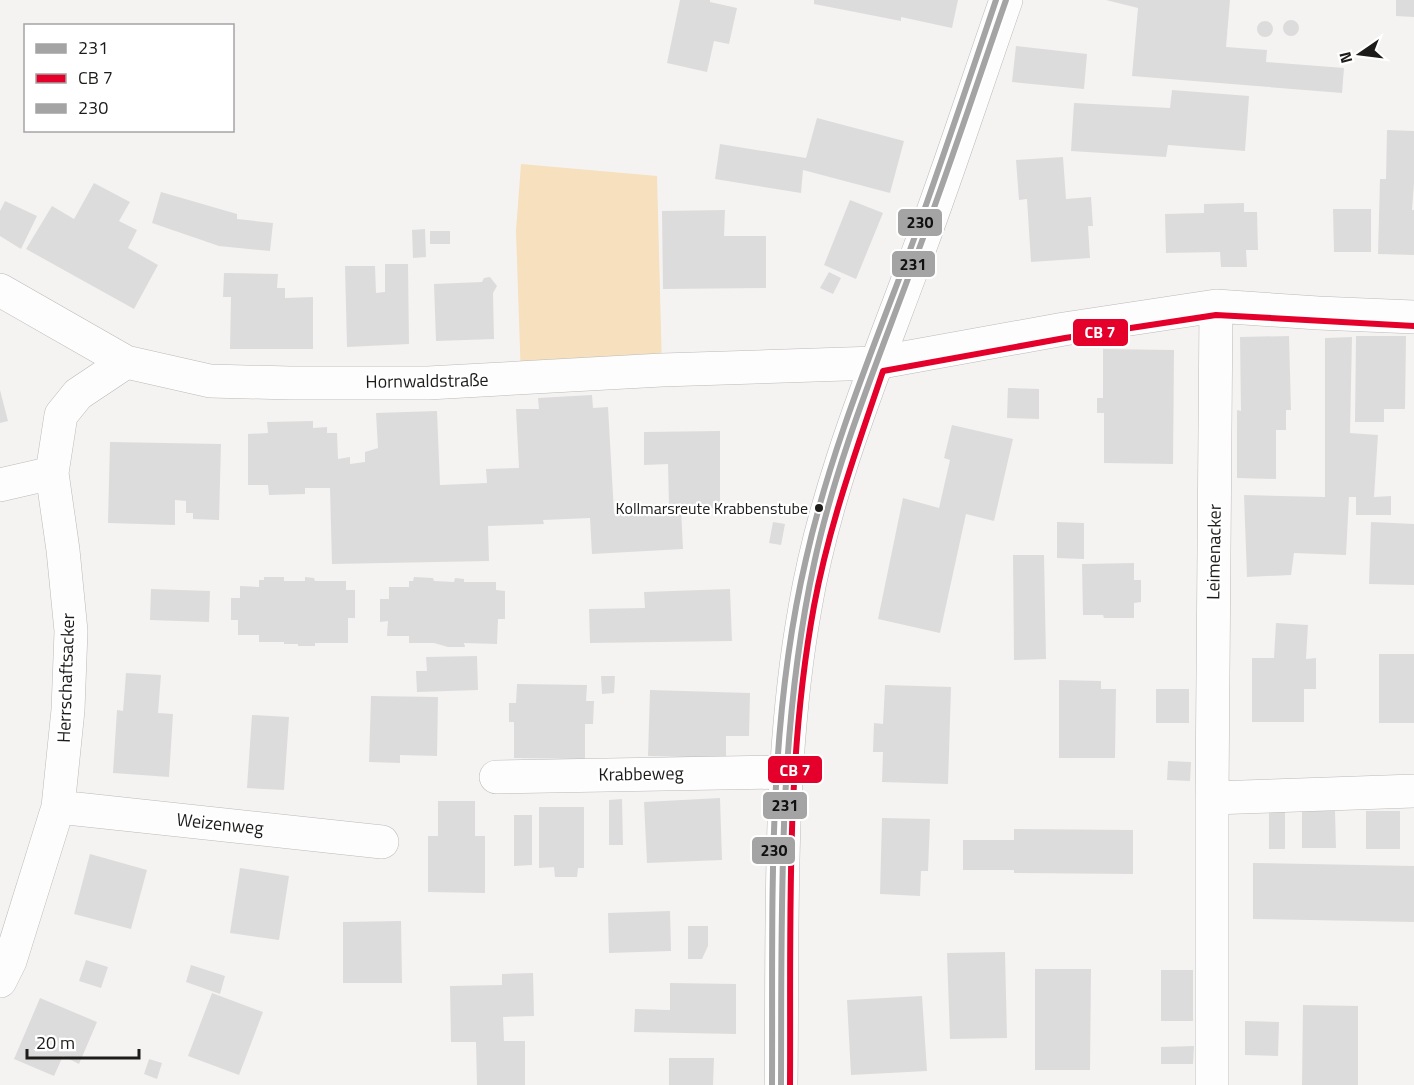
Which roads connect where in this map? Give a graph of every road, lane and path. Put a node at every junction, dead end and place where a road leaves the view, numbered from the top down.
1 (1006, 0) edge
2 (0, 290) edge
3 (1216, 306) junction
4 (1414, 317) edge
5 (126, 362) junction
6 (876, 363) junction
7 (52, 473) junction
8 (0, 485) edge
9 (785, 772) junction
10 (496, 777) dead end
11 (1414, 791) edge
12 (1212, 798) junction
13 (58, 807) junction
14 (382, 842) dead end
15 (0, 981) edge
16 (781, 1085) edge
17 (1212, 1085) edge

1 - 6 street
2 - 5 street, Hornwaldstraße
3 - 4 street, Hornwaldstraße
3 - 6 street, Hornwaldstraße
3 - 12 street, Leimenacker
5 - 6 street, Hornwaldstraße
5 - 7 street, Herrschaftsacker
6 - 9 street
7 - 8 street
7 - 13 street, Herrschaftsacker
9 - 10 street, Krabbeweg
9 - 16 street
11 - 12 street
12 - 17 street, Leimenacker
13 - 14 street, Weizenweg
13 - 15 street, Herrschaftsacker

